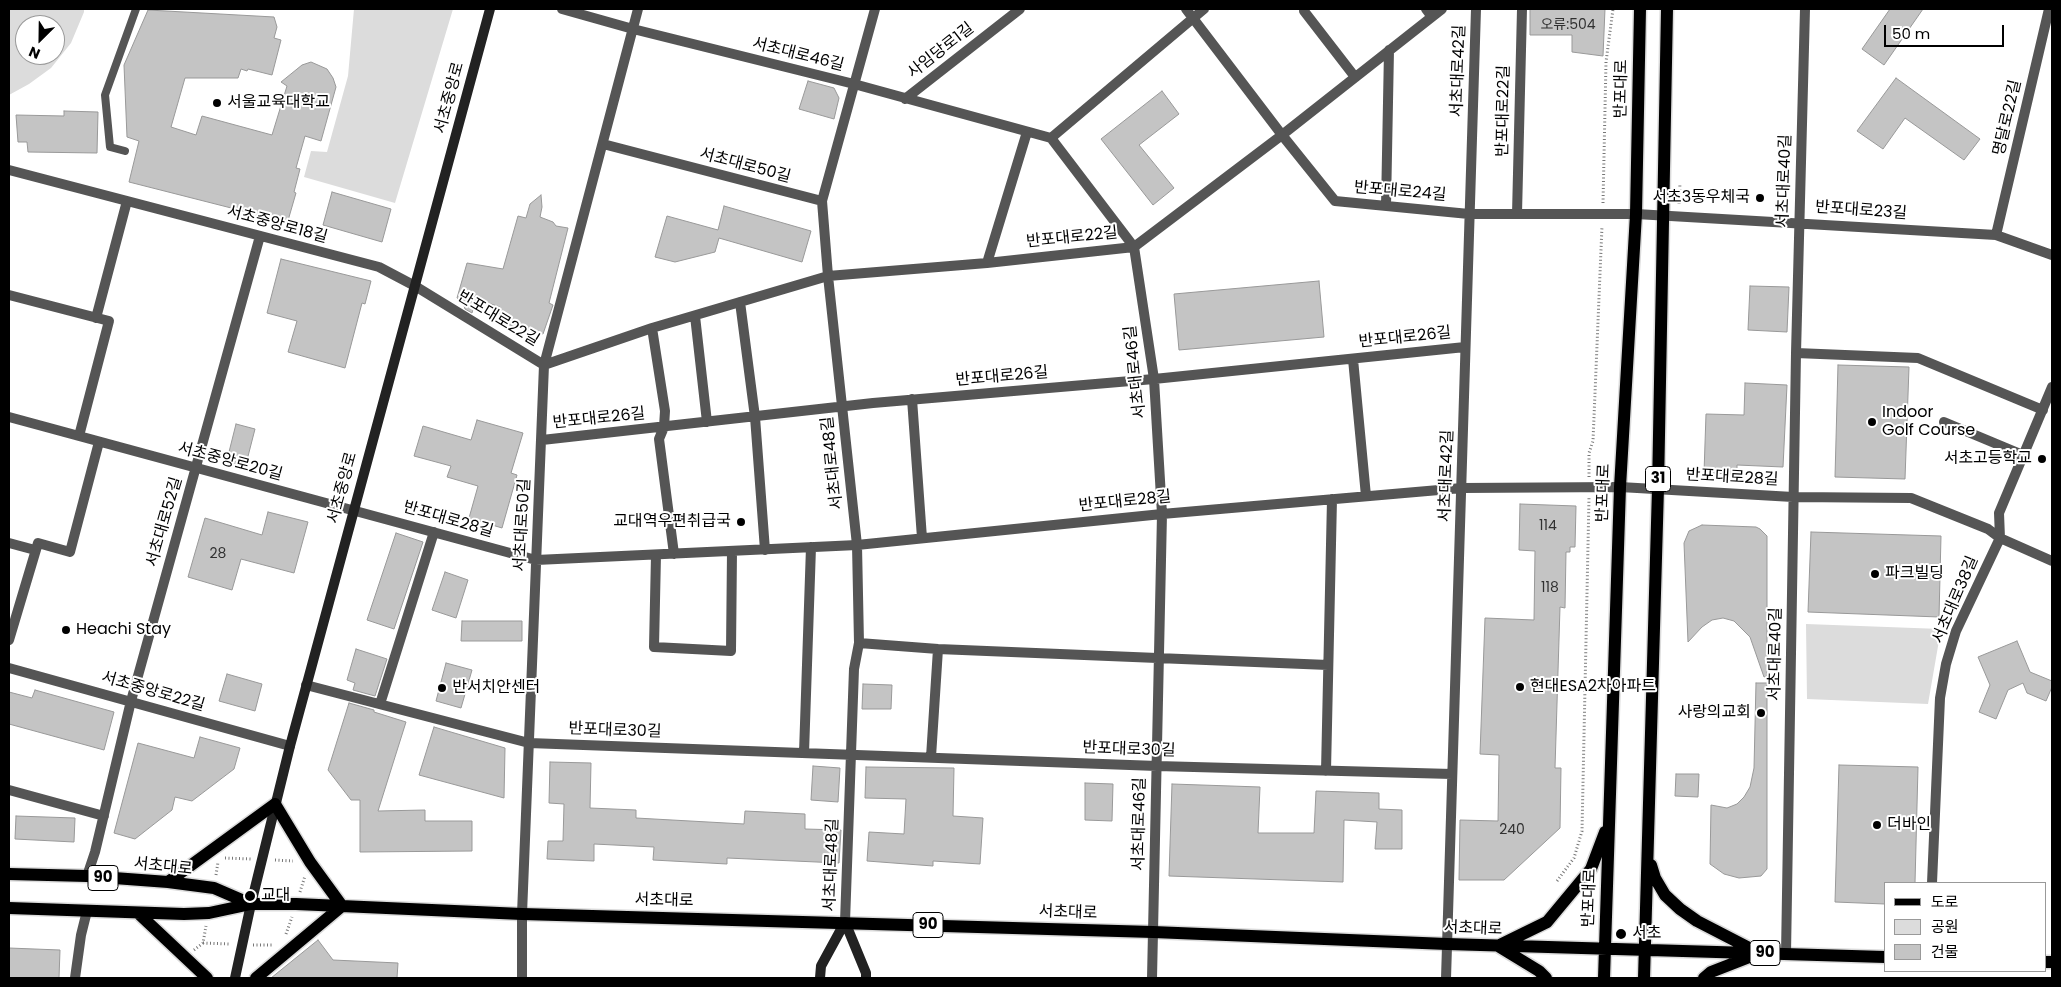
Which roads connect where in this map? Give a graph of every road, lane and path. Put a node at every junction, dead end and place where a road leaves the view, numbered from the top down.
1 (136, 9) edge
2 (490, 9) edge
3 (562, 9) edge
4 (638, 9) edge
5 (875, 9) edge
6 (1020, 9) edge
7 (1204, 9) edge
8 (1442, 9) edge
9 (1476, 9) edge
10 (1522, 9) edge
11 (1613, 9) edge
12 (1640, 9) edge
13 (1668, 9) edge
14 (1805, 9) edge
15 (2049, 9) edge
16 (1304, 11) dead end
17 (1190, 13) edge
18 (1429, 13) edge
19 (633, 29) junction
20 (1389, 50) junction
21 (1355, 77) junction
22 (854, 84) junction
23 (905, 99) junction
24 (1027, 132) junction
25 (1282, 135) junction
26 (1050, 138) junction
27 (603, 144) junction
28 (124, 151) dead end
29 (9, 170) edge
30 (127, 201) junction
31 (822, 201) junction
32 (1386, 206) junction
33 (1469, 214) junction
34 (1517, 214) junction
35 (1603, 214) junction
36 (1636, 214) junction
37 (1663, 216) junction
38 (1799, 222) junction
39 (1996, 235) junction
40 (260, 236) junction
41 (1134, 246) junction
42 (2052, 255) edge
43 (987, 263) junction
44 (828, 276) junction
45 (415, 286) junction
46 (9, 295) edge
47 (740, 302) junction
48 (695, 316) junction
49 (96, 318) junction
50 (652, 328) junction
51 (1466, 347) junction
52 (1796, 354) junction
53 (1353, 359) junction
54 (544, 365) junction
55 (1154, 379) junction
56 (2052, 387) edge
57 (912, 400) junction
58 (842, 408) junction
59 (2043, 410) junction
60 (9, 417) edge
61 (755, 417) junction
62 (707, 422) junction
63 (1944, 422) dead end
64 (664, 427) junction
65 (79, 436) junction
66 (542, 440) junction
67 (100, 442) junction
68 (2023, 455) junction
69 (195, 469) junction
70 (1589, 487) junction
71 (1620, 487) junction
72 (1462, 488) junction
73 (1658, 488) junction
74 (1366, 496) junction
75 (1794, 497) junction
76 (1332, 499) junction
77 (353, 509) junction
78 (1162, 514) junction
79 (434, 532) junction
80 (922, 538) junction
81 (2000, 538) junction
82 (9, 543) edge
83 (857, 545) junction
84 (811, 547) junction
85 (35, 550) junction
86 (765, 550) junction
87 (732, 551) junction
88 (674, 554) junction
89 (656, 555) junction
90 (536, 560) junction
91 (2052, 561) edge
92 (9, 640) edge
93 (859, 643) junction
94 (938, 650) junction
95 (1159, 657) junction
96 (1328, 665) junction
97 (9, 668) edge
98 (306, 685) junction
99 (131, 701) junction
100 (380, 704) junction
101 (529, 744) junction
102 (290, 746) junction
103 (804, 753) junction
104 (852, 754) junction
105 (931, 757) junction
106 (1156, 766) junction
107 (1326, 771) junction
108 (1452, 774) junction
109 (9, 790) edge
110 (275, 804) junction
111 (104, 816) junction
112 (1609, 823) junction
113 (1648, 852) junction
114 (9, 874) edge
115 (87, 876) junction
116 (1557, 881) dead end
117 (168, 882) junction
118 (1932, 882) edge
119 (251, 904) junction
120 (342, 906) junction
121 (9, 908) edge
122 (87, 911) junction
123 (138, 913) junction
124 (522, 914) junction
125 (845, 922) junction
126 (1153, 932) junction
127 (1447, 944) junction
128 (1498, 946) junction
129 (1604, 949) junction
130 (1645, 950) junction
131 (1759, 953) junction
132 (1786, 954) junction
133 (1884, 957) edge
134 (75, 978) edge
135 (207, 978) edge
136 (235, 978) edge
137 (256, 978) edge
138 (522, 978) edge
139 (820, 978) edge
140 (866, 978) edge
141 (1152, 978) edge
142 (1446, 978) edge
143 (1546, 978) edge
144 (1604, 978) edge
145 (1644, 978) edge
146 (1704, 978) edge

1 - 28 lane
2 - 45 main road, 서초중앙로
3 - 19 street, 서초대로46길
4 - 19 street, 서초대로50길
5 - 22 street, 서초대로48길
6 - 23 street, 사임당로1길
7 - 17 street
8 - 18 street, 반포대로22길
9 - 33 street, 서초대로42길
10 - 34 street, 반포대로22길
11 - 35 path
12 - 36 main road, 반포대로 / 31
13 - 37 main road, 31
14 - 38 street, 서초대로40길
15 - 39 street, 명달로22길
16 - 21 street
17 - 25 street, 반포대로24길
17 - 26 street
18 - 20 street, 반포대로22길
19 - 22 street, 서초대로46길
19 - 27 street, 서초대로50길
20 - 21 street, 반포대로22길
20 - 32 street
21 - 25 street, 반포대로22길
22 - 23 street, 서초대로46길
22 - 31 street, 서초대로48길
23 - 24 street, 서초대로46길
24 - 26 street, 서초대로46길
24 - 43 street
25 - 32 street, 반포대로24길
25 - 41 street, 반포대로22길
26 - 41 street, 서초대로46길
27 - 31 street, 서초대로50길
27 - 54 street, 서초대로50길
29 - 30 street, 서초중앙로18길
30 - 40 street, 서초중앙로18길
30 - 49 street
31 - 44 street, 서초대로48길
32 - 33 street, 반포대로24길
33 - 34 street, 반포대로24길
33 - 51 street, 서초대로42길
34 - 35 street, 반포대로24길
35 - 36 street, 반포대로24길
35 - 70 path
36 - 37 street, 반포대로24길
36 - 71 main road, 반포대로 / 31
37 - 38 street, 반포대로23길
37 - 73 main road, 31
38 - 39 street, 반포대로23길
38 - 52 street, 서초대로40길
39 - 42 street, 반포대로23길
40 - 45 street, 서초중앙로18길
40 - 69 street, 서초대로52길
41 - 43 street, 반포대로22길
41 - 55 street, 서초대로46길
43 - 44 street, 반포대로22길
44 - 47 street, 반포대로22길
44 - 58 street, 서초대로48길
45 - 54 street, 반포대로22길
45 - 77 main road, 서초중앙로
46 - 49 street
47 - 48 street, 반포대로22길
47 - 61 street
48 - 50 street, 반포대로22길
48 - 62 street
49 - 65 street
50 - 54 street, 반포대로22길
50 - 64 street
51 - 53 street, 반포대로26길
51 - 72 street, 서초대로42길
52 - 59 street
52 - 75 street, 서초대로40길
53 - 55 street, 반포대로26길
53 - 74 street
54 - 66 street, 서초대로50길
55 - 57 street, 반포대로26길
55 - 78 street, 서초대로46길
56 - 59 street, 서초대로38길
57 - 58 street, 반포대로26길
57 - 80 street
58 - 61 street, 반포대로26길
58 - 83 street, 서초대로48길
59 - 68 street, 서초대로38길
60 - 65 street, 서초중앙로20길
61 - 62 street, 반포대로26길
61 - 86 street
62 - 64 street, 반포대로26길
63 - 68 street
64 - 66 street, 반포대로26길
64 - 88 street
65 - 67 street, 서초중앙로20길
66 - 90 street, 서초대로50길
67 - 69 street, 서초중앙로20길
67 - 85 street
68 - 81 street, 서초대로38길
69 - 77 street, 서초중앙로20길
69 - 99 street, 서초대로52길
70 - 71 street, 반포대로28길
70 - 72 street, 반포대로28길
70 - 116 path
71 - 73 street, 반포대로28길
71 - 112 main road, 반포대로 / 31
72 - 74 street, 반포대로28길
72 - 108 street, 서초대로42길
73 - 75 street, 반포대로28길
73 - 113 main road, 31
74 - 76 street, 반포대로28길
75 - 81 street, 반포대로28길
75 - 132 street, 서초대로40길
76 - 78 street, 반포대로28길
76 - 96 street
77 - 79 street, 반포대로28길
77 - 98 main road, 서초중앙로
78 - 80 street, 반포대로28길
78 - 95 street, 서초대로46길
79 - 90 street, 반포대로28길
79 - 100 street
80 - 83 street, 반포대로28길
81 - 91 street, 반포대로28길
81 - 118 street, 서초대로38길
82 - 85 street
83 - 84 street, 반포대로28길
83 - 93 street, 서초대로48길
84 - 86 street, 반포대로28길
84 - 103 street
85 - 92 street
86 - 87 street, 반포대로28길
87 - 88 street, 반포대로28길
87 - 89 street
88 - 89 street, 반포대로28길
89 - 90 street, 반포대로28길
90 - 101 street, 서초대로50길
93 - 94 street
93 - 104 street, 서초대로48길
94 - 95 street
94 - 105 street
95 - 96 street
95 - 106 street, 서초대로46길
96 - 107 street
97 - 99 street, 서초중앙로22길
98 - 100 street, 반포대로30길
98 - 102 main road, 서초중앙로
99 - 102 street, 서초중앙로22길
99 - 111 street, 서초대로52길
100 - 101 street, 반포대로30길
101 - 103 street, 반포대로30길
101 - 124 street, 서초대로50길
102 - 110 main road, 서초중앙로
103 - 104 street, 반포대로30길
104 - 105 street, 반포대로30길
104 - 125 street, 서초대로48길
105 - 106 street, 반포대로30길
106 - 107 street, 반포대로30길
106 - 126 street, 서초대로46길
107 - 108 street, 반포대로30길
108 - 127 street, 서초대로42길
109 - 111 street
110 - 117 main road
110 - 119 main road, 서초중앙로
110 - 120 main road
111 - 115 street, 서초대로52길
112 - 128 main road
112 - 129 main road, 반포대로 / 31
113 - 130 main road, 31
113 - 131 main road
114 - 115 main road, 서초대로 / 90
115 - 117 main road, 서초대로 / 90
117 - 119 main road, 서초대로 / 90
119 - 120 main road, 서초대로 / 90
119 - 123 main road, 서초대로 / 90
119 - 136 main road, 서초중앙로
120 - 124 main road, 서초대로 / 90
120 - 137 main road
121 - 122 main road, 서초대로 / 90
122 - 123 main road, 서초대로 / 90
122 - 134 street
123 - 135 main road
124 - 125 main road, 서초대로 / 90
124 - 138 street, 서초대로50길
125 - 126 main road, 서초대로 / 90
125 - 139 main road
125 - 140 main road
126 - 127 main road, 서초대로 / 90
126 - 141 street, 서초대로46길
127 - 128 main road, 서초대로 / 90
127 - 142 street, 서초대로42길
128 - 129 main road, 서초대로 / 90
128 - 143 main road
129 - 130 main road, 서초대로 / 90
129 - 144 main road, 반포대로 / 31
130 - 131 main road, 서초대로 / 90
130 - 145 main road, 31
131 - 132 main road, 서초대로 / 90
131 - 146 main road
132 - 133 main road, 서초대로 / 90

